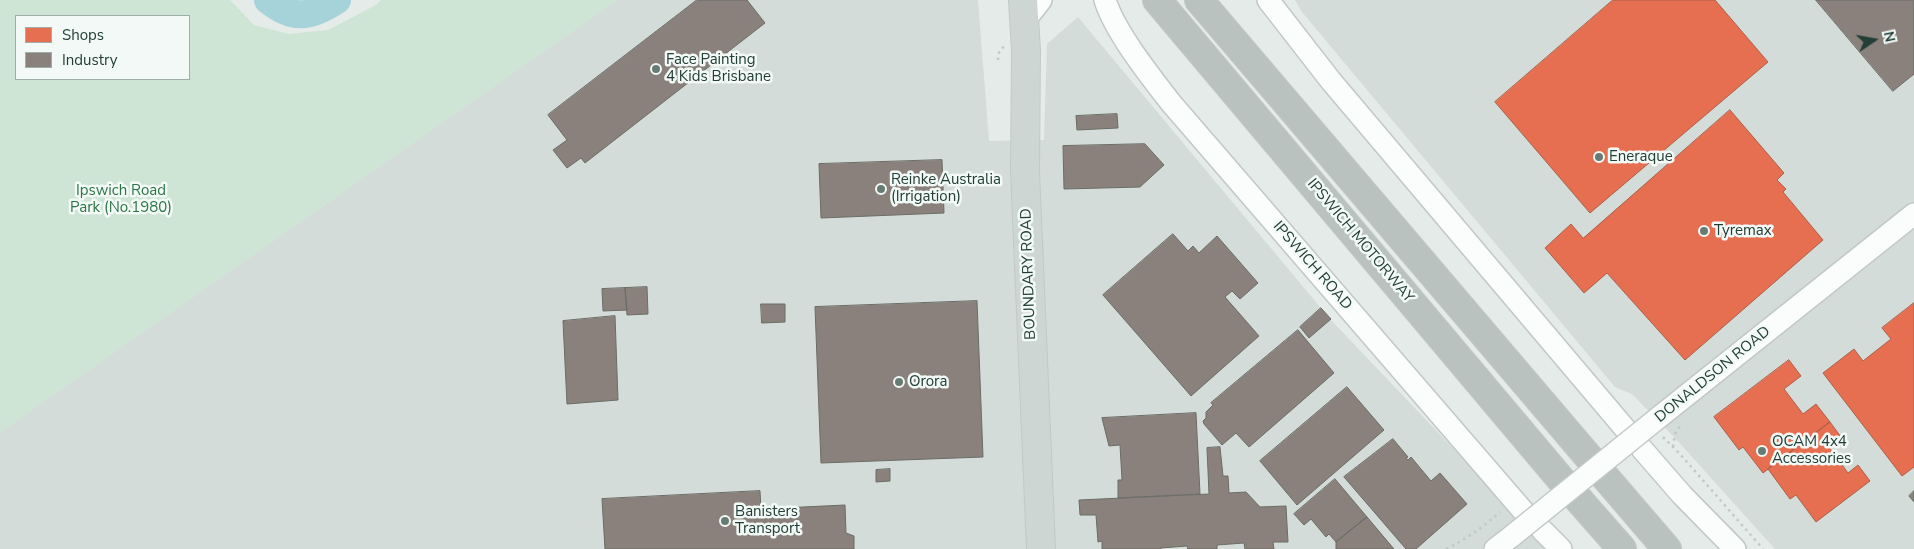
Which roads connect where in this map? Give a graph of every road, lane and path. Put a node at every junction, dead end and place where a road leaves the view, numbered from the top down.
1 (1157, 0) edge
2 (1199, 0) edge
3 (1268, 0) edge
4 (1103, 4) edge
5 (1030, 6) edge
6 (1914, 214) edge
7 (1660, 426) junction
8 (1627, 431) dead end
9 (1642, 449) dead end
10 (1501, 511) dead end
11 (1525, 513) dead end
12 (1542, 530) dead end
13 (1041, 549) edge
14 (1446, 549) edge
15 (1496, 549) edge
16 (1561, 549) edge
17 (1622, 549) edge
18 (1668, 549) edge
19 (1735, 549) edge
20 (1763, 549) edge

1 - 17 highway, IPSWICH MOTORWAY
2 - 18 highway
3 - 8 street
4 - 11 street, IPSWICH ROAD
5 - 13 main road, BOUNDARY ROAD
6 - 7 street, DONALDSON ROAD
7 - 15 street, DONALDSON ROAD, bridge
7 - 20 path
9 - 19 street
10 - 14 path
12 - 16 street

